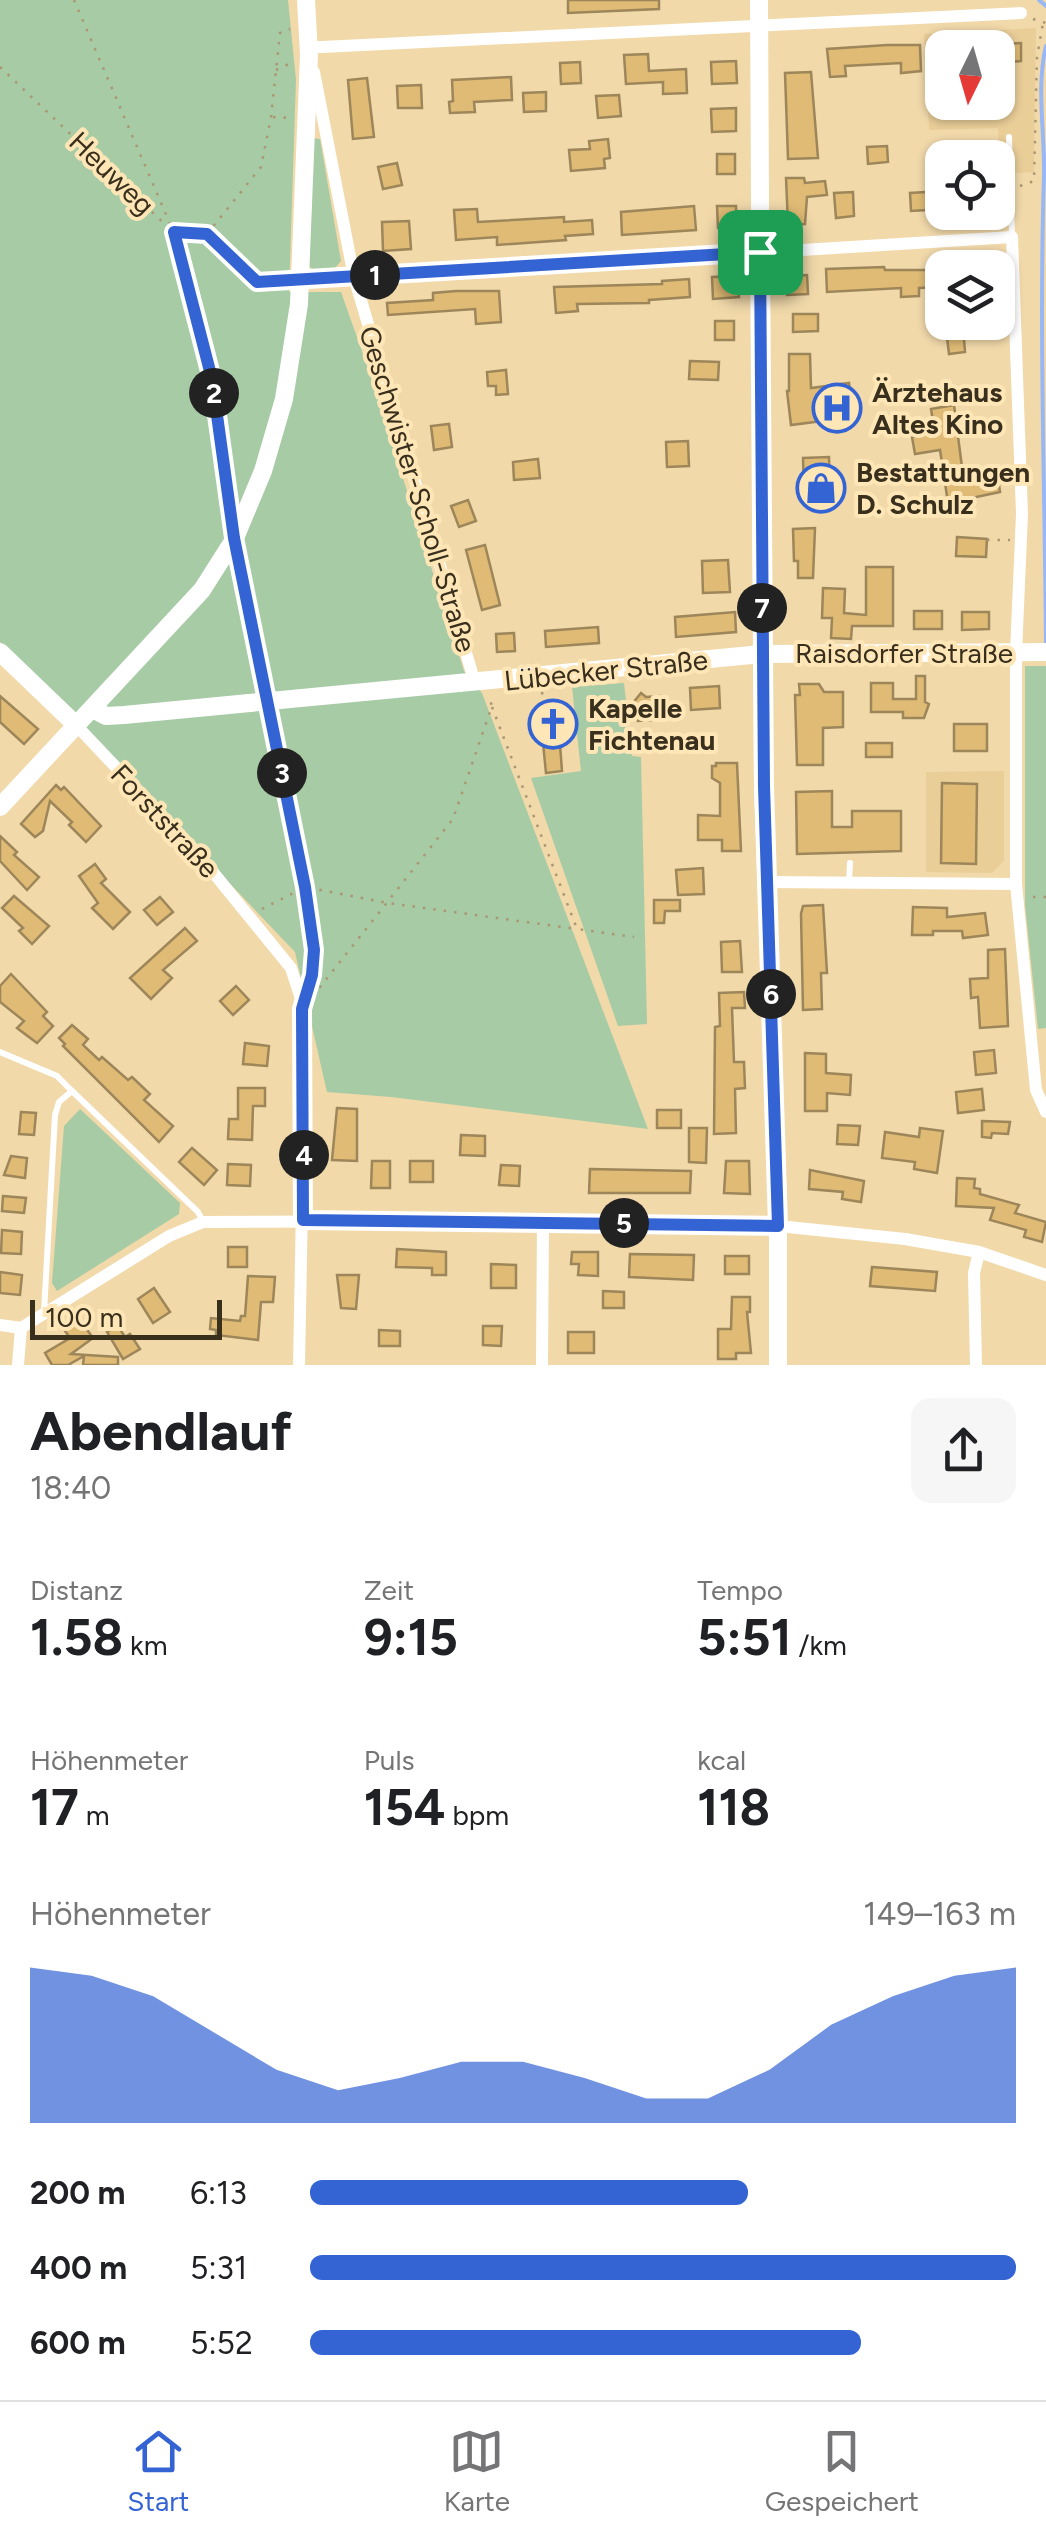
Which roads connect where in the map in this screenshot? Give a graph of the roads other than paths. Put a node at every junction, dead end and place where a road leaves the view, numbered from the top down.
1 (306, 0) edge
2 (759, 0) edge
3 (1021, 13) dead end
4 (759, 26) junction
5 (309, 51) junction
6 (1009, 137) dead end
7 (1012, 238) junction
8 (760, 252) junction
9 (354, 276) junction
10 (301, 280) junction
11 (0, 652) edge
12 (1016, 652) junction
13 (1041, 652) edge
14 (762, 654) junction
15 (480, 683) junction
16 (92, 709) junction
17 (76, 726) junction
18 (0, 807) edge
19 (850, 863) dead end
20 (849, 881) junction
21 (767, 882) junction
22 (1016, 884) junction
23 (0, 1052) edge
24 (72, 1091) junction
25 (1046, 1112) edge
26 (303, 1220) junction
27 (204, 1222) junction
28 (543, 1222) junction
29 (778, 1226) junction
30 (979, 1252) junction
31 (1046, 1275) edge
32 (44, 1315) junction
33 (0, 1325) edge
34 (21, 1328) junction
35 (18, 1365) edge
36 (300, 1365) edge
37 (542, 1365) edge
38 (778, 1365) edge
39 (976, 1365) edge

1 - 5 street, Geschwister-Scholl-Straße
2 - 4 street
3 - 4 street
4 - 5 street
4 - 8 street
5 - 9 street, Geschwister-Scholl-Straße
5 - 10 street
6 - 7 lane
7 - 8 street
7 - 12 street
8 - 9 street
8 - 14 street
9 - 10 street
9 - 15 street, Geschwister-Scholl-Straße
10 - 16 street
11 - 17 street, Forststraße
12 - 13 street, Raisdorfer Straße
12 - 14 street, Raisdorfer Straße
12 - 22 street
14 - 15 street, Lübecker Straße
14 - 21 street
15 - 16 street, Lübecker Straße
16 - 17 street
17 - 18 street
17 - 26 street, Forststraße
19 - 20 lane
20 - 21 street
20 - 22 street
21 - 29 street
22 - 25 street
23 - 24 lane
24 - 27 lane
24 - 32 lane
26 - 27 street
26 - 28 street
26 - 36 street
27 - 32 street
28 - 29 street
28 - 37 street
29 - 30 street
29 - 38 street
30 - 31 street
30 - 39 street
32 - 34 street
33 - 34 street
34 - 35 street

